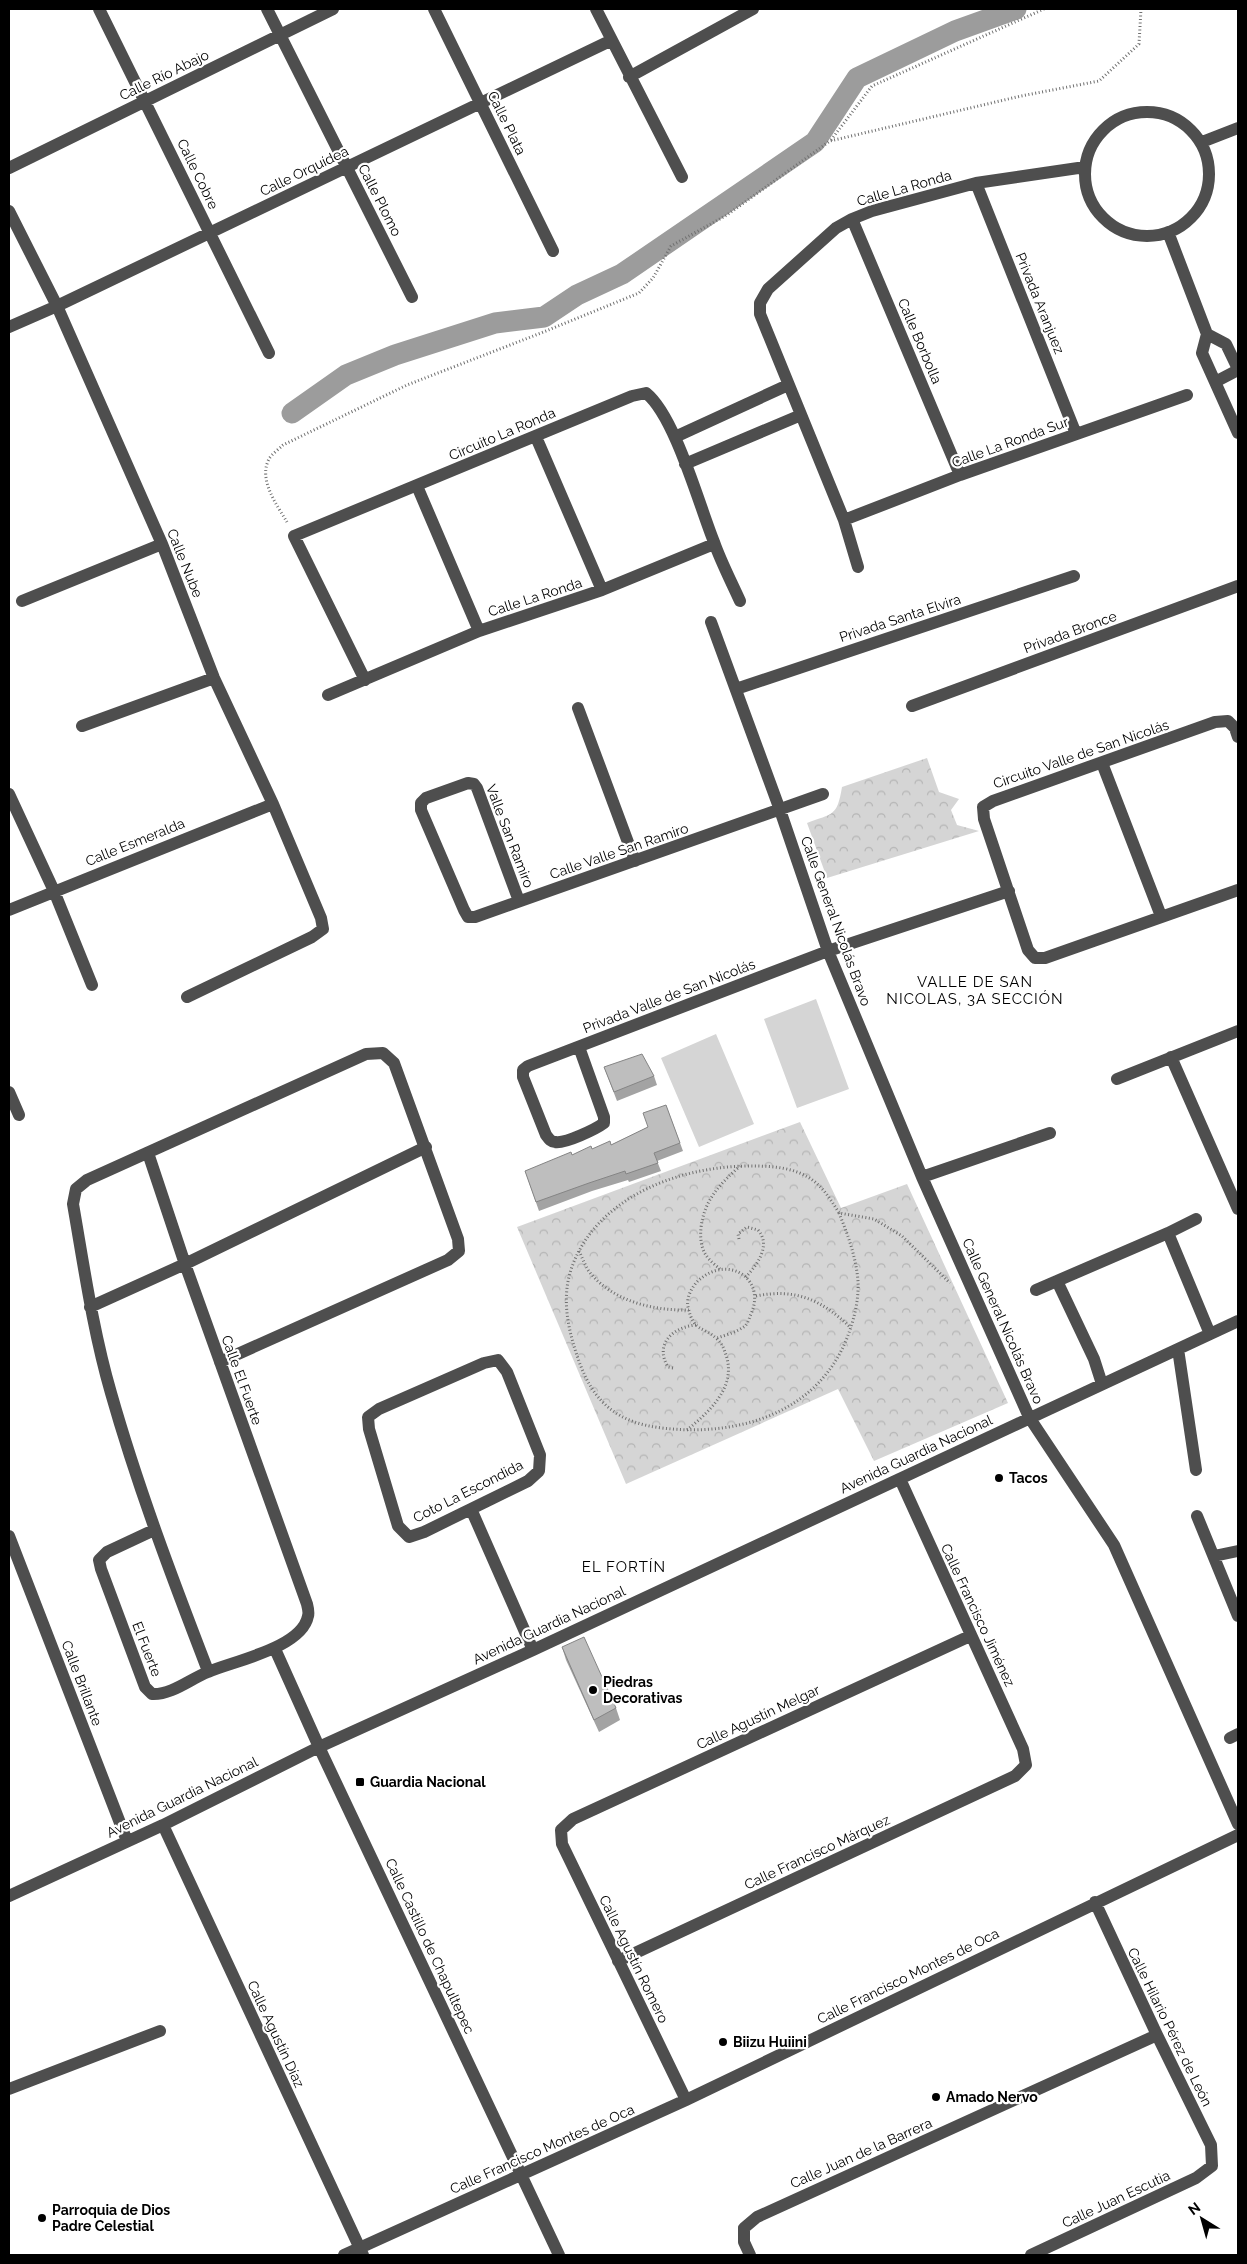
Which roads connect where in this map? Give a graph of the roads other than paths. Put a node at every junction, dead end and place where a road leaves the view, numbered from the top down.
1 (100, 9) edge
2 (267, 9) edge
3 (333, 9) edge
4 (434, 9) edge
5 (596, 9) edge
6 (753, 9) edge
7 (280, 35) junction
8 (612, 40) junction
9 (629, 77) junction
10 (145, 101) junction
11 (480, 103) junction
12 (1238, 128) edge
13 (1202, 142) junction
14 (347, 167) junction
15 (1085, 167) junction
16 (9, 168) edge
17 (682, 177) dead end
18 (976, 183) junction
19 (9, 211) edge
20 (852, 219) junction
21 (1168, 232) junction
22 (210, 233) junction
23 (553, 251) dead end
24 (412, 297) dead end
25 (57, 306) junction
26 (9, 328) edge
27 (1207, 334) junction
28 (270, 353) dead end
29 (1238, 369) edge
30 (1215, 382) junction
31 (788, 385) junction
32 (1187, 395) dead end
33 (801, 414) junction
34 (1238, 433) edge
35 (1076, 434) junction
36 (536, 437) junction
37 (675, 437) junction
38 (685, 464) junction
39 (960, 476) junction
40 (417, 486) junction
41 (844, 520) junction
42 (162, 544) junction
43 (714, 544) junction
44 (858, 568) dead end
45 (1074, 576) dead end
46 (1238, 586) edge
47 (602, 590) junction
48 (22, 601) dead end
49 (740, 601) dead end
50 (711, 622) dead end
51 (479, 631) junction
52 (214, 678) junction
53 (365, 680) junction
54 (736, 689) junction
55 (328, 695) dead end
56 (912, 706) dead end
57 (578, 708) dead end
58 (82, 726) dead end
59 (1238, 737) edge
60 (1102, 763) junction
61 (9, 794) edge
62 (823, 794) dead end
63 (273, 804) junction
64 (780, 810) junction
65 (635, 861) junction
66 (1238, 890) edge
67 (54, 891) junction
68 (1009, 891) junction
69 (519, 901) junction
70 (9, 910) edge
71 (1161, 916) junction
72 (468, 917) joint
73 (828, 951) junction
74 (92, 985) dead end
75 (187, 997) dead end
76 (1238, 1031) edge
77 (578, 1047) junction
78 (1171, 1057) junction
79 (1117, 1079) dead end
80 (9, 1092) edge
81 (19, 1115) dead end
82 (1050, 1133) dead end
83 (426, 1147) junction
84 (148, 1153) junction
85 (922, 1177) junction
86 (1238, 1209) edge
87 (1196, 1218) dead end
88 (1168, 1233) junction
89 (185, 1264) junction
90 (1057, 1280) junction
91 (1036, 1290) dead end
92 (90, 1306) junction
93 (1238, 1321) edge
94 (1210, 1334) junction
95 (1178, 1350) junction
96 (220, 1362) junction
97 (1102, 1384) junction
98 (1029, 1417) junction
99 (1196, 1470) dead end
100 (900, 1479) junction
101 (471, 1509) junction
102 (1197, 1516) dead end
103 (154, 1530) junction
104 (9, 1536) edge
105 (1238, 1551) edge
106 (1214, 1556) junction
107 (308, 1616) joint
108 (1238, 1616) edge
109 (970, 1636) junction
110 (275, 1649) junction
111 (533, 1650) junction
112 (208, 1672) junction
113 (319, 1747) junction
114 (1026, 1765) joint
115 (1238, 1824) edge
116 (163, 1825) junction
117 (561, 1830) joint
118 (1238, 1835) edge
119 (127, 1841) junction
120 (9, 1896) edge
121 (1095, 1902) junction
122 (618, 1962) junction
123 (160, 2031) dead end
124 (1157, 2035) junction
125 (9, 2089) edge
126 (686, 2100) junction
127 (1212, 2166) joint
128 (521, 2175) junction
129 (361, 2252) edge
130 (344, 2255) edge
131 (559, 2255) edge
132 (750, 2255) edge
133 (1031, 2255) edge

1 - 10 street, Calle Cobre
2 - 7 street, Calle Plomo
3 - 7 street, Calle Río Abajo
4 - 11 street, Calle Plata
5 - 8 street
6 - 9 street
7 - 10 street, Calle Río Abajo
7 - 14 street, Calle Plomo
8 - 9 street
8 - 11 street, Calle Orquídea
9 - 17 street
10 - 16 street, Calle Río Abajo
10 - 22 street, Calle Cobre
11 - 14 street, Calle Orquídea
11 - 23 street, Calle Plata
12 - 13 street
13 - 15 street
13 - 21 street
14 - 22 street, Calle Orquídea
14 - 24 street, Calle Plomo
15 - 18 street, Calle La Ronda
15 - 21 street
18 - 20 street, Calle La Ronda
18 - 35 street, Privada Aranjuez
19 - 25 street, Calle Nube
20 - 31 street, Calle La Ronda
20 - 39 street, Calle Borbolla
21 - 27 street
22 - 25 street, Calle Orquídea
22 - 28 street, Calle Cobre
25 - 26 street, Calle Orquídea
25 - 42 street, Calle Nube
27 - 29 street
27 - 30 street
29 - 30 street
30 - 34 street
31 - 33 street, Calle La Ronda
31 - 37 street
32 - 35 street, Calle La Ronda Sur
33 - 38 street
33 - 41 street, Calle La Ronda
35 - 39 street, Calle La Ronda Sur
36 - 37 street, Circuito La Ronda
36 - 40 street, Circuito La Ronda
36 - 47 street
37 - 38 street, Circuito La Ronda
38 - 43 street
39 - 41 street, Calle La Ronda Sur
40 - 51 street
40 - 53 street, Circuito La Ronda
41 - 44 street, Calle La Ronda
42 - 48 street
42 - 52 street, Calle Nube
43 - 47 street, Calle La Ronda
43 - 49 street
45 - 54 street, Privada Santa Elvira
46 - 56 street, Privada Bronce
47 - 51 street, Calle La Ronda
50 - 54 street, Calle General Nicolás Bravo
51 - 53 street, Calle La Ronda
52 - 58 street
52 - 63 street, Calle Nube
53 - 55 street, Calle La Ronda
54 - 64 street, Calle General Nicolás Bravo
57 - 65 street
59 - 60 street, Circuito Valle de San Nicolás
60 - 68 street, Circuito Valle de San Nicolás
60 - 71 street
61 - 67 street
62 - 64 street, Calle Valle San Ramiro
63 - 67 street, Calle Esmeralda
63 - 75 street, Calle Nube
64 - 65 street, Calle Valle San Ramiro
64 - 73 street, Calle General Nicolás Bravo
65 - 69 street, Calle Valle San Ramiro
66 - 71 street, Circuito Valle de San Nicolás
67 - 70 street, Calle Esmeralda
67 - 74 street
68 - 71 street, Circuito Valle de San Nicolás
68 - 73 street
69 - 72 street, Calle Valle San Ramiro
69 - 72 street, Valle San Ramiro
73 - 77 street, Privada Valle de San Nicolás
73 - 85 street, Calle General Nicolás Bravo
76 - 78 street
77 - 77 street, Privada Valle de San Nicolás
78 - 79 street
78 - 86 street
80 - 81 street
82 - 85 street
83 - 84 street
83 - 89 street
83 - 96 street
84 - 89 street, Calle El Fuerte
84 - 92 street
85 - 98 street, Calle General Nicolás Bravo
87 - 88 street
88 - 90 street
88 - 94 street
89 - 92 street
89 - 96 street, Calle El Fuerte
90 - 91 street
90 - 97 street
92 - 103 street
93 - 94 street, Avenida Guardia Nacional
94 - 95 street, Avenida Guardia Nacional
95 - 97 street, Avenida Guardia Nacional
95 - 99 street
96 - 107 street, Calle El Fuerte
97 - 98 street, Avenida Guardia Nacional
98 - 100 street, Avenida Guardia Nacional
98 - 115 street, Calle General Nicolás Bravo
100 - 109 street, Calle Francisco Jiménez
100 - 111 street, Avenida Guardia Nacional
101 - 101 street, Coto La Escondida
101 - 111 street
102 - 106 street
103 - 112 street
103 - 112 street, El Fuerte
104 - 119 street, Calle Brillante
105 - 106 street
106 - 108 street
107 - 110 street, El Fuerte
109 - 114 street, Calle Francisco Jiménez
109 - 117 street, Calle Agustín Melgar
110 - 112 street, El Fuerte
110 - 113 street, Calle Castillo de Chapultepec
111 - 113 street, Avenida Guardia Nacional
113 - 116 street, Avenida Guardia Nacional
113 - 128 street, Calle Castillo de Chapultepec
114 - 122 street, Calle Francisco Márquez
116 - 119 street, Avenida Guardia Nacional
116 - 129 street, Calle Agustín Díaz
117 - 122 street, Calle Agustín Romero
118 - 121 street, Calle Francisco Montes de Oca
119 - 120 street, Avenida Guardia Nacional
121 - 124 street, Calle Hilario Pérez de León
121 - 126 street, Calle Francisco Montes de Oca
122 - 126 street, Calle Agustín Romero
123 - 125 street
124 - 127 street, Calle Hilario Pérez de León
124 - 132 street, Calle Juan de la Barrera
126 - 128 street, Calle Francisco Montes de Oca
127 - 133 street, Calle Juan Escutia
128 - 129 street, Calle Francisco Montes de Oca
128 - 131 street, Calle Castillo de Chapultepec
129 - 130 street, Calle Francisco Montes de Oca

